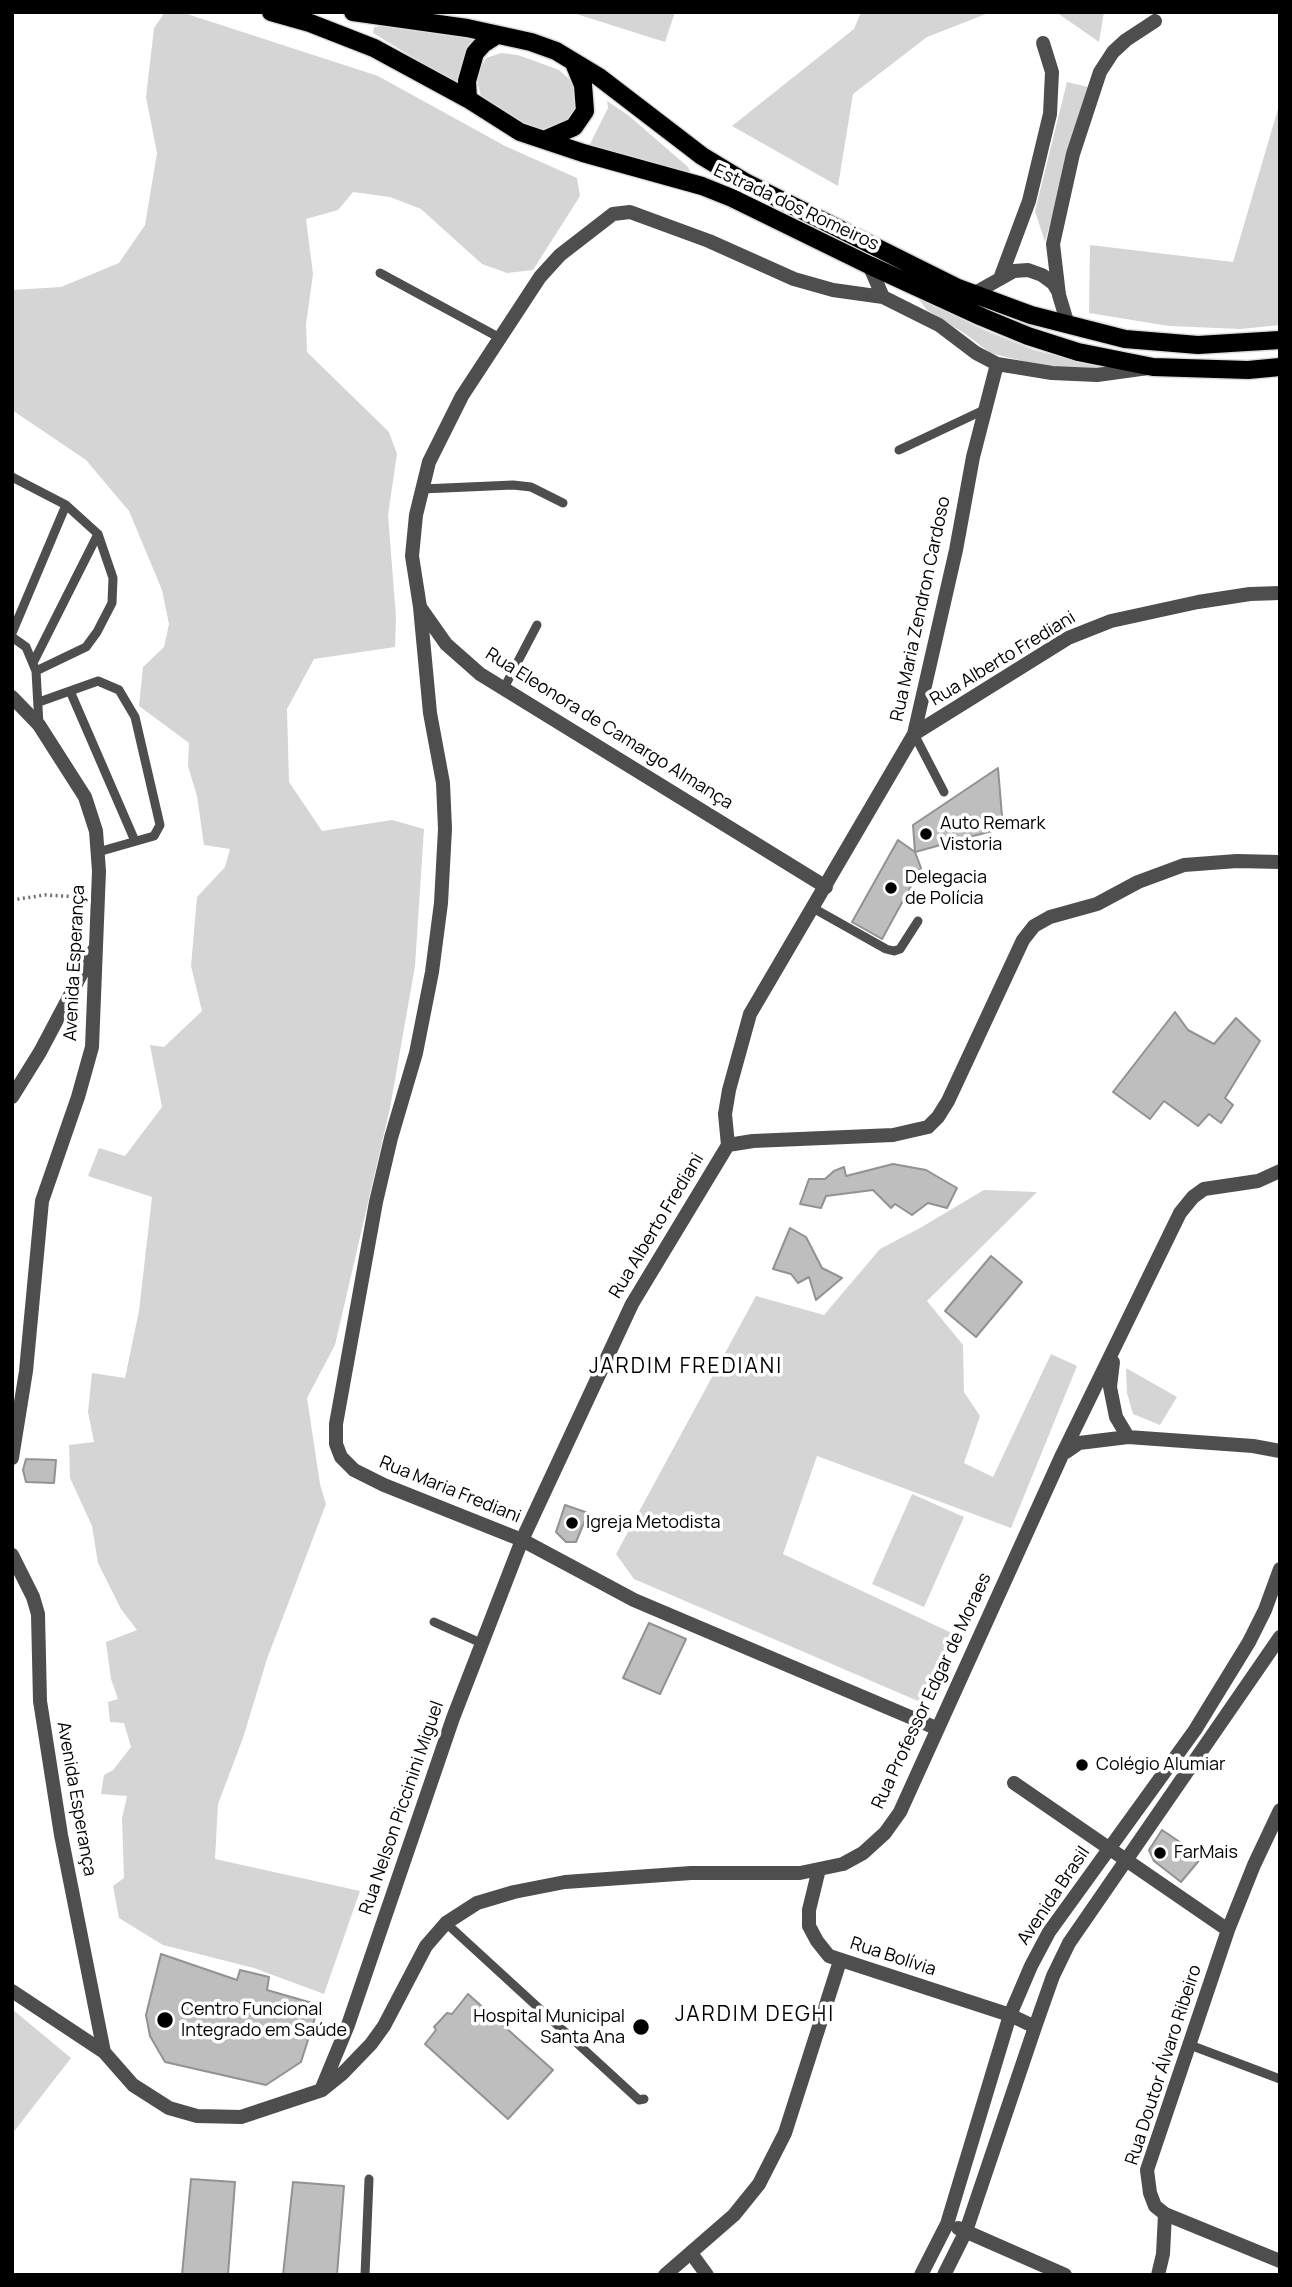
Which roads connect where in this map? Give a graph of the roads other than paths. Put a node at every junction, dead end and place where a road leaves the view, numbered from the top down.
1 (271, 12) edge
2 (353, 12) edge
3 (1155, 21) dead end
4 (497, 35) junction
5 (1043, 43) dead end
6 (574, 63) junction
7 (468, 99) junction
8 (544, 140) junction
9 (869, 265) junction
10 (380, 273) dead end
11 (1001, 276) junction
12 (974, 294) junction
13 (1059, 295) junction
14 (883, 297) junction
15 (1068, 325) junction
16 (500, 338) junction
17 (1280, 340) edge
18 (997, 364) junction
19 (1153, 367) junction
20 (1280, 367) edge
21 (986, 409) junction
22 (899, 450) dead end
23 (12, 477) edge
24 (422, 489) junction
25 (563, 503) dead end
26 (66, 505) junction
27 (98, 534) junction
28 (1280, 593) edge
29 (419, 607) junction
30 (537, 625) dead end
31 (12, 635) edge
32 (35, 667) junction
33 (504, 688) junction
34 (69, 691) junction
35 (12, 697) edge
36 (39, 702) junction
37 (39, 725) junction
38 (914, 734) junction
39 (944, 792) dead end
40 (135, 841) junction
41 (98, 852) junction
42 (1280, 862) edge
43 (826, 887) junction
44 (813, 908) junction
45 (918, 921) dead end
46 (95, 949) junction
47 (12, 1097) edge
48 (728, 1144) junction
49 (1280, 1171) edge
50 (1115, 1347) junction
51 (1128, 1437) junction
52 (1280, 1451) edge
53 (1062, 1455) junction
54 (12, 1458) edge
55 (522, 1540) junction
56 (12, 1555) edge
57 (1280, 1569) edge
58 (434, 1622) dead end
59 (1280, 1637) edge
60 (481, 1643) junction
61 (936, 1728) junction
62 (1195, 1730) junction
63 (1208, 1743) junction
64 (1014, 1783) dead end
65 (1280, 1810) edge
66 (1110, 1849) junction
67 (1126, 1860) junction
68 (819, 1869) junction
69 (446, 1923) junction
70 (1228, 1930) junction
71 (840, 1961) junction
72 (12, 1991) edge
73 (1010, 2015) junction
74 (1035, 2027) junction
75 (1190, 2045) junction
76 (104, 2052) junction
77 (1280, 2078) edge
78 (322, 2090) junction
79 (644, 2099) dead end
80 (369, 2179) dead end
81 (1165, 2214) junction
82 (947, 2224) junction
83 (966, 2231) junction
84 (691, 2253) junction
85 (1280, 2261) edge
86 (365, 2275) edge
87 (665, 2275) edge
88 (707, 2275) edge
89 (921, 2275) edge
90 (944, 2275) edge
91 (1065, 2275) edge
92 (1158, 2275) edge

1 - 7 main road, Estrada dos Romeiros
2 - 4 main road, Estrada dos Romeiros
3 - 13 street
4 - 6 main road, Estrada dos Romeiros
4 - 7 main road
5 - 11 street
6 - 8 main road
6 - 12 main road, Estrada dos Romeiros
7 - 8 main road, Estrada dos Romeiros
8 - 9 main road, Estrada dos Romeiros
9 - 14 street
9 - 19 main road, Estrada dos Romeiros
10 - 16 lane
11 - 12 street
11 - 13 street
12 - 15 main road, Estrada dos Romeiros
13 - 15 street
14 - 16 street, Rua Eleonora de Camargo Almança
14 - 18 street, Rua Eleonora de Camargo Almança
15 - 17 main road, Estrada dos Romeiros
16 - 24 street, Rua Eleonora de Camargo Almança
18 - 19 street
18 - 21 street, Rua Maria Zendron Cardoso
19 - 20 main road, Estrada dos Romeiros
21 - 22 lane
21 - 38 street, Rua Maria Zendron Cardoso
23 - 26 lane
24 - 25 lane
24 - 29 street, Rua Eleonora de Camargo Almança
26 - 27 lane
26 - 31 lane
27 - 32 lane
27 - 32 lane
28 - 38 street, Rua Alberto Frediani
29 - 33 street, Rua Eleonora de Camargo Almança
29 - 55 street, Rua Maria Frediani
30 - 33 lane
31 - 32 lane
32 - 36 lane
33 - 43 street, Rua Eleonora de Camargo Almança
34 - 36 lane
34 - 40 lane
34 - 40 lane
35 - 37 street, Avenida Esperança
36 - 37 lane
37 - 41 street, Avenida Esperança
38 - 39 lane
38 - 43 street, Rua Maria Zendron Cardoso
40 - 41 lane
41 - 46 street, Avenida Esperança
42 - 48 street, Rua Alberto Frediani
43 - 44 street, Rua Maria Zendron Cardoso
44 - 45 lane
44 - 48 street, Rua Maria Zendron Cardoso
46 - 47 street
46 - 54 street, Avenida Esperança
48 - 55 street, Rua Alberto Frediani
49 - 50 street, Rua Professor Edgar de Moraes
50 - 51 street
50 - 53 street, Rua Professor Edgar de Moraes
51 - 52 street
51 - 53 street
53 - 61 street, Rua Professor Edgar de Moraes
55 - 60 street, Rua Nelson Piccinini Miguel
55 - 61 street
56 - 76 street, Avenida Esperança
57 - 62 street, Avenida Brasil
58 - 60 lane
59 - 63 street
60 - 78 street, Rua Nelson Piccinini Miguel
61 - 68 street, Rua Professor Edgar de Moraes
62 - 63 street
62 - 66 street, Avenida Brasil
63 - 67 street
64 - 66 street
65 - 70 street, Rua Doutor Álvaro Ribeiro
66 - 67 street
66 - 73 street, Avenida Brasil
67 - 70 street
67 - 74 street
68 - 69 street, Rua Professor Edgar de Moraes
68 - 71 street, Rua Bolívia
69 - 78 street, Rua Professor Edgar de Moraes
69 - 79 lane
70 - 75 street, Rua Doutor Álvaro Ribeiro
71 - 73 street, Rua Bolívia
71 - 84 street
72 - 76 street
73 - 74 street, Rua Bolívia
73 - 82 street, Avenida Brasil
74 - 83 street
75 - 77 lane
75 - 81 street, Rua Doutor Álvaro Ribeiro
76 - 78 street
80 - 86 lane
81 - 85 street
81 - 92 street
82 - 83 street
82 - 89 street, Avenida Brasil
83 - 90 street
83 - 91 street
84 - 87 street
84 - 88 street

